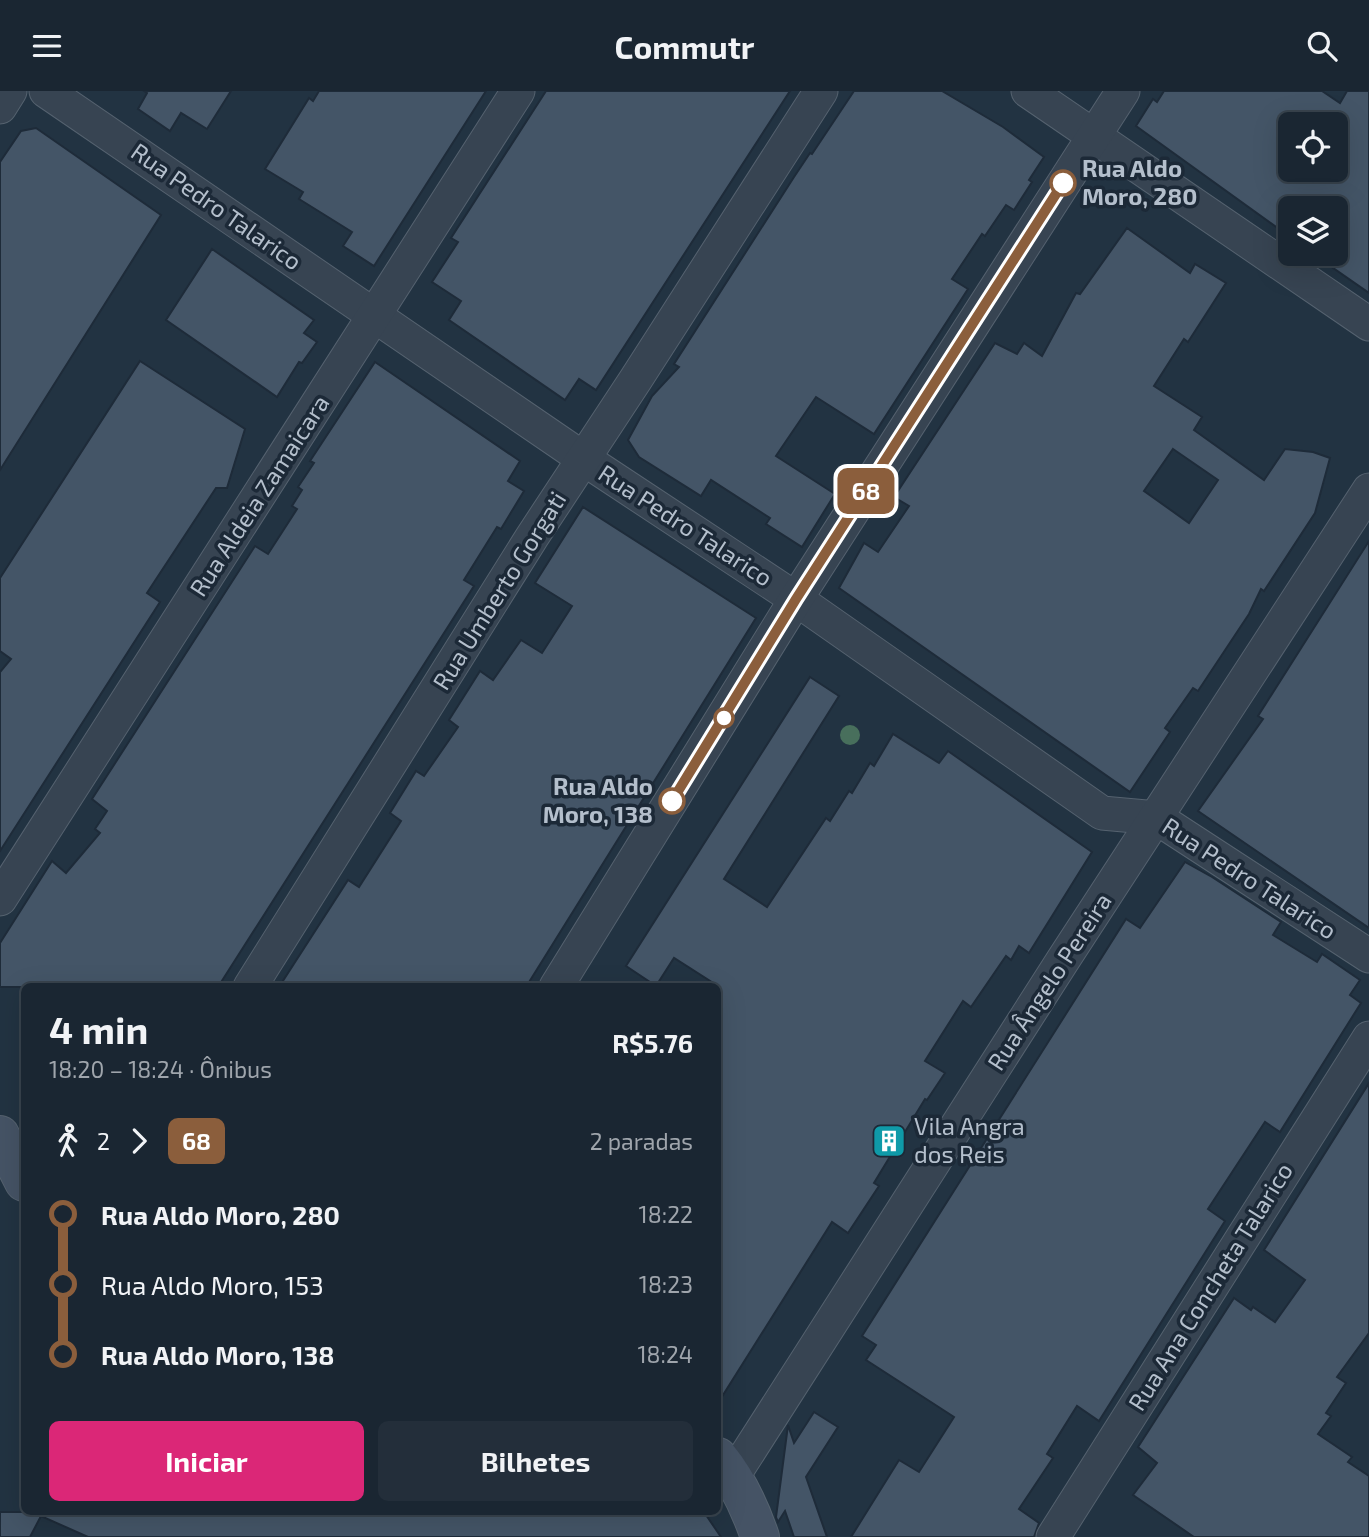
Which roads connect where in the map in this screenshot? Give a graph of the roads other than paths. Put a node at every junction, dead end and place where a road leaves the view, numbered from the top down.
1 (10, 91) edge
2 (46, 91) edge
3 (519, 91) edge
4 (821, 91) edge
5 (1028, 91) edge
6 (1123, 91) edge
7 (0, 107) edge
8 (1093, 137) junction
9 (375, 317) junction
10 (1369, 324) edge
11 (584, 459) junction
12 (1369, 490) edge
13 (796, 599) junction
14 (1157, 818) junction
15 (0, 899) edge
16 (1369, 956) edge
17 (252, 983) edge
18 (558, 983) edge
19 (1369, 1038) edge
20 (0, 1135) edge
21 (21, 1176) edge
22 (725, 1467) edge
23 (760, 1537) edge
24 (1053, 1537) edge

1 - 7 street
2 - 9 street, Rua Pedro Talarico
3 - 9 street, Rua Aldeia Zamaicara
4 - 11 street, Rua Umberto Gorgati
5 - 8 street
6 - 8 street
8 - 10 street
8 - 13 street
9 - 11 street, Rua Pedro Talarico
9 - 15 street, Rua Aldeia Zamaicara
11 - 13 street, Rua Pedro Talarico
11 - 17 street, Rua Umberto Gorgati
12 - 14 street, Rua Ângelo Pereira
13 - 14 street, Rua Pedro Talarico
13 - 18 street
14 - 16 street, Rua Pedro Talarico
14 - 22 street, Rua Ângelo Pereira
19 - 24 street, Rua Ana Concheta Talarico
20 - 21 street
22 - 23 street

